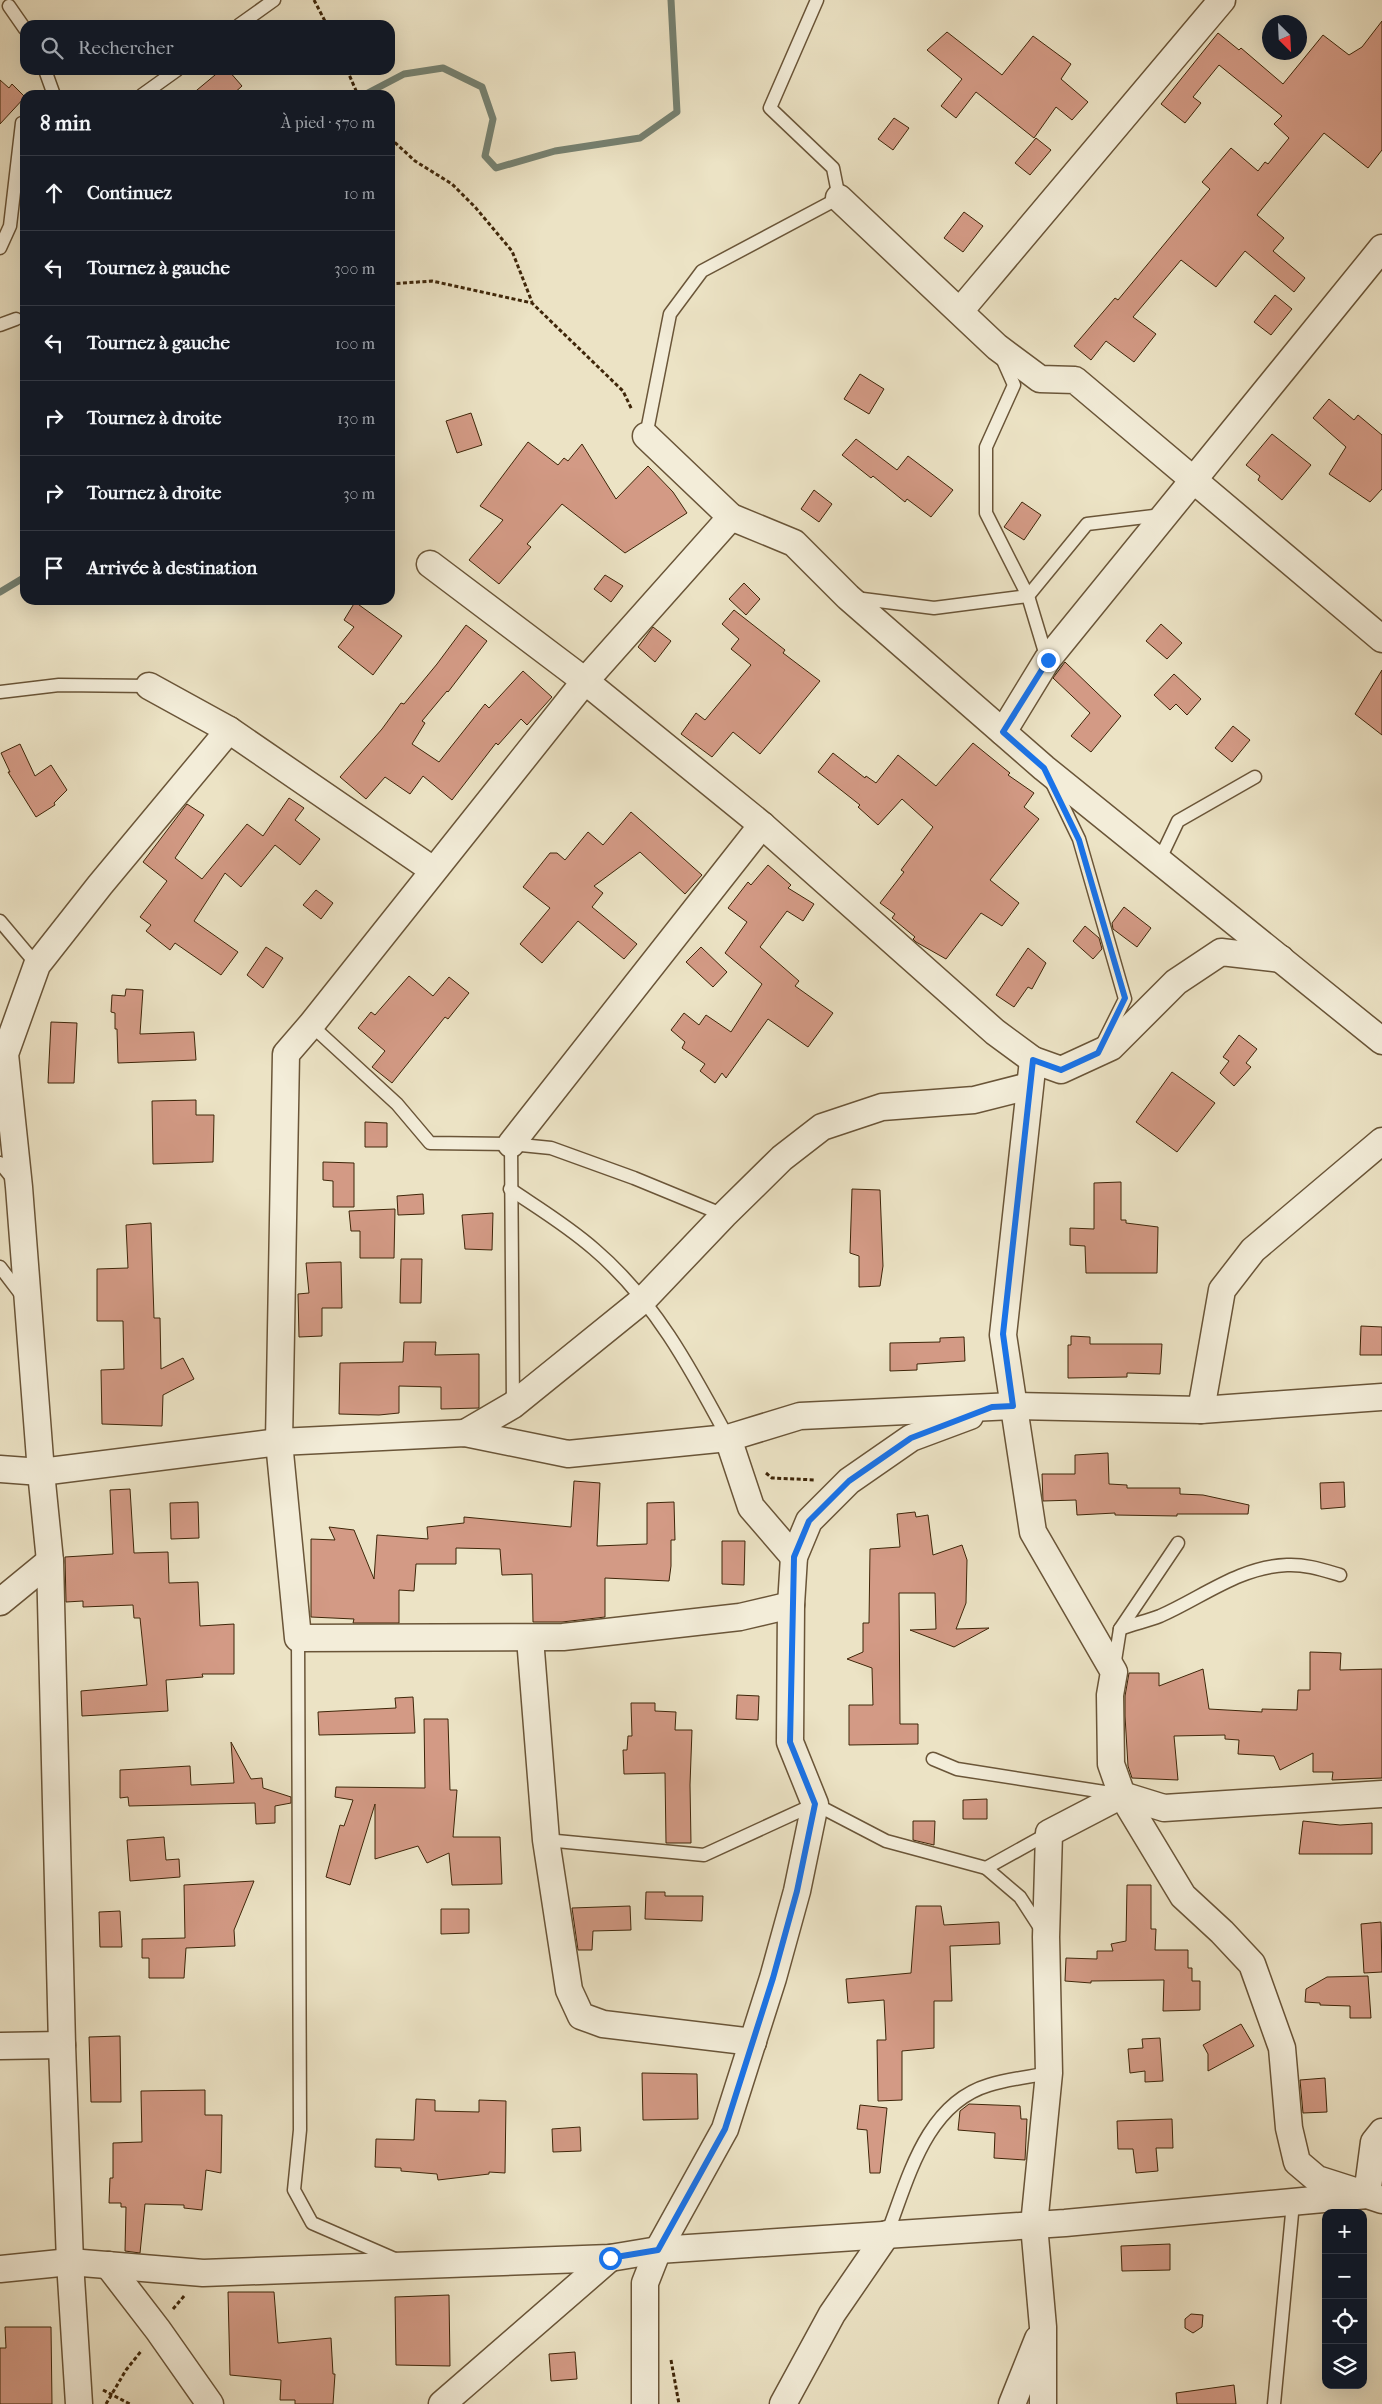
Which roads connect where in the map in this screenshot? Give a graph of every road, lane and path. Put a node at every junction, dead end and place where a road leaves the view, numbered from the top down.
1 (274, 0) edge
2 (314, 0) edge
3 (817, 0) edge
4 (1222, 0) edge
5 (9, 6) dead end
6 (246, 20) edge
7 (324, 20) edge
8 (20, 22) edge
9 (47, 75) edge
10 (170, 75) edge
11 (349, 75) edge
12 (52, 90) edge
13 (149, 90) edge
14 (356, 90) edge
15 (20, 140) edge
16 (395, 143) edge
17 (840, 198) junction
18 (0, 248) edge
19 (1382, 248) edge
20 (395, 284) edge
21 (532, 303) junction
22 (960, 311) junction
23 (0, 314) edge
24 (0, 326) edge
25 (997, 346) junction
26 (646, 436) junction
27 (1194, 478) junction
28 (1167, 514) junction
29 (731, 517) junction
30 (430, 564) dead end
31 (1028, 596) junction
32 (848, 597) junction
33 (1382, 639) edge
34 (1048, 660) junction
35 (585, 681) junction
36 (148, 686) joint
37 (0, 692) edge
38 (229, 730) junction
39 (1003, 732) junction
40 (1044, 768) junction
41 (1255, 777) dead end
42 (762, 825) junction
43 (1160, 861) junction
44 (433, 870) junction
45 (0, 921) edge
46 (1281, 960) junction
47 (37, 964) junction
48 (311, 1025) junction
49 (1382, 1041) edge
50 (1098, 1053) junction
51 (3, 1059) edge
52 (1033, 1060) junction
53 (1029, 1086) junction
54 (1382, 1141) edge
55 (511, 1144) junction
56 (0, 1162) edge
57 (19, 1187) junction
58 (510, 1188) junction
59 (724, 1215) junction
60 (0, 1267) edge
61 (644, 1299) junction
62 (27, 1303) junction
63 (1382, 1397) edge
64 (514, 1404) junction
65 (1002, 1407) junction
66 (1201, 1410) junction
67 (465, 1432) junction
68 (728, 1438) junction
69 (279, 1442) junction
70 (0, 1469) edge
71 (764, 1471) dead end
72 (41, 1472) junction
73 (849, 1481) junction
74 (1178, 1543) dead end
75 (794, 1557) junction
76 (50, 1561) junction
77 (1340, 1575) dead end
78 (0, 1602) edge
79 (791, 1605) junction
80 (1120, 1629) junction
81 (298, 1638) junction
82 (530, 1638) junction
83 (1114, 1672) junction
84 (933, 1759) dead end
85 (1382, 1794) edge
86 (1122, 1795) junction
87 (815, 1804) junction
88 (1050, 1833) junction
89 (546, 1840) junction
90 (986, 1868) junction
91 (1046, 1937) junction
92 (753, 2042) junction
93 (62, 2044) junction
94 (0, 2046) edge
95 (1049, 2073) junction
96 (1382, 2132) edge
97 (1374, 2198) edge
98 (1293, 2204) junction
99 (1034, 2225) junction
100 (887, 2234) junction
101 (658, 2250) junction
102 (610, 2258) junction
103 (70, 2262) junction
104 (108, 2265) junction
105 (409, 2266) junction
106 (0, 2268) edge
107 (1042, 2327) junction
108 (79, 2404) edge
109 (210, 2404) edge
110 (442, 2404) edge
111 (646, 2404) edge
112 (783, 2404) edge
113 (1012, 2404) edge
114 (1043, 2404) edge
115 (1274, 2404) edge

1 - 6 lane
2 - 7 path
3 - 17 lane
4 - 22 street
5 - 8 lane
9 - 12 lane
10 - 13 lane
11 - 14 path
15 - 18 lane
16 - 21 path
17 - 22 street
17 - 26 lane
19 - 27 street
20 - 21 path
21 - 26 path
22 - 25 street
23 - 24 lane
25 - 27 street
25 - 31 lane
26 - 29 street
27 - 28 street
27 - 33 street
28 - 31 lane
28 - 34 street
29 - 32 street
29 - 35 street
30 - 35 street
31 - 32 lane
31 - 34 lane
32 - 39 street
34 - 39 street
35 - 42 street
35 - 44 street
36 - 37 lane
36 - 38 street
38 - 44 street
38 - 47 street
39 - 40 street
40 - 43 street
40 - 50 lane
41 - 43 lane
42 - 52 street
42 - 55 street
43 - 46 street
44 - 48 street
45 - 47 lane
46 - 49 street
46 - 50 street
47 - 51 street
48 - 55 lane
48 - 69 street
50 - 52 street
51 - 57 street
52 - 53 street
53 - 59 street
53 - 65 street
54 - 66 street
55 - 58 lane
55 - 59 lane
56 - 57 lane
57 - 62 street
58 - 61 lane
58 - 64 lane
59 - 61 street
60 - 62 lane
61 - 64 street
61 - 68 lane
62 - 72 street
63 - 66 street
64 - 67 street
65 - 66 street
65 - 68 street
65 - 73 street
65 - 83 street
67 - 68 street
67 - 69 street
68 - 75 street
69 - 72 street
69 - 81 street
70 - 72 street
71 - 73 path
72 - 76 street
73 - 75 street
74 - 80 lane
75 - 79 street
76 - 78 street
76 - 93 street
77 - 80 lane
79 - 82 street
79 - 87 street
80 - 83 lane
81 - 82 street
81 - 105 lane
82 - 89 street
83 - 86 street
84 - 86 lane
85 - 86 street
86 - 88 street
86 - 97 street
87 - 89 lane
87 - 90 lane
87 - 92 street
88 - 90 lane
88 - 91 street
89 - 92 street
90 - 91 lane
91 - 95 street
92 - 101 street
93 - 94 street
93 - 103 street
95 - 99 street
95 - 100 lane
96 - 97 street
97 - 98 street
98 - 99 street
98 - 115 lane
99 - 100 street
99 - 107 street
100 - 101 street
100 - 112 street
101 - 102 street
101 - 111 street
102 - 105 street
102 - 110 street
103 - 104 street
103 - 106 street
103 - 108 street
104 - 105 street
104 - 109 street
107 - 113 street
107 - 114 street

